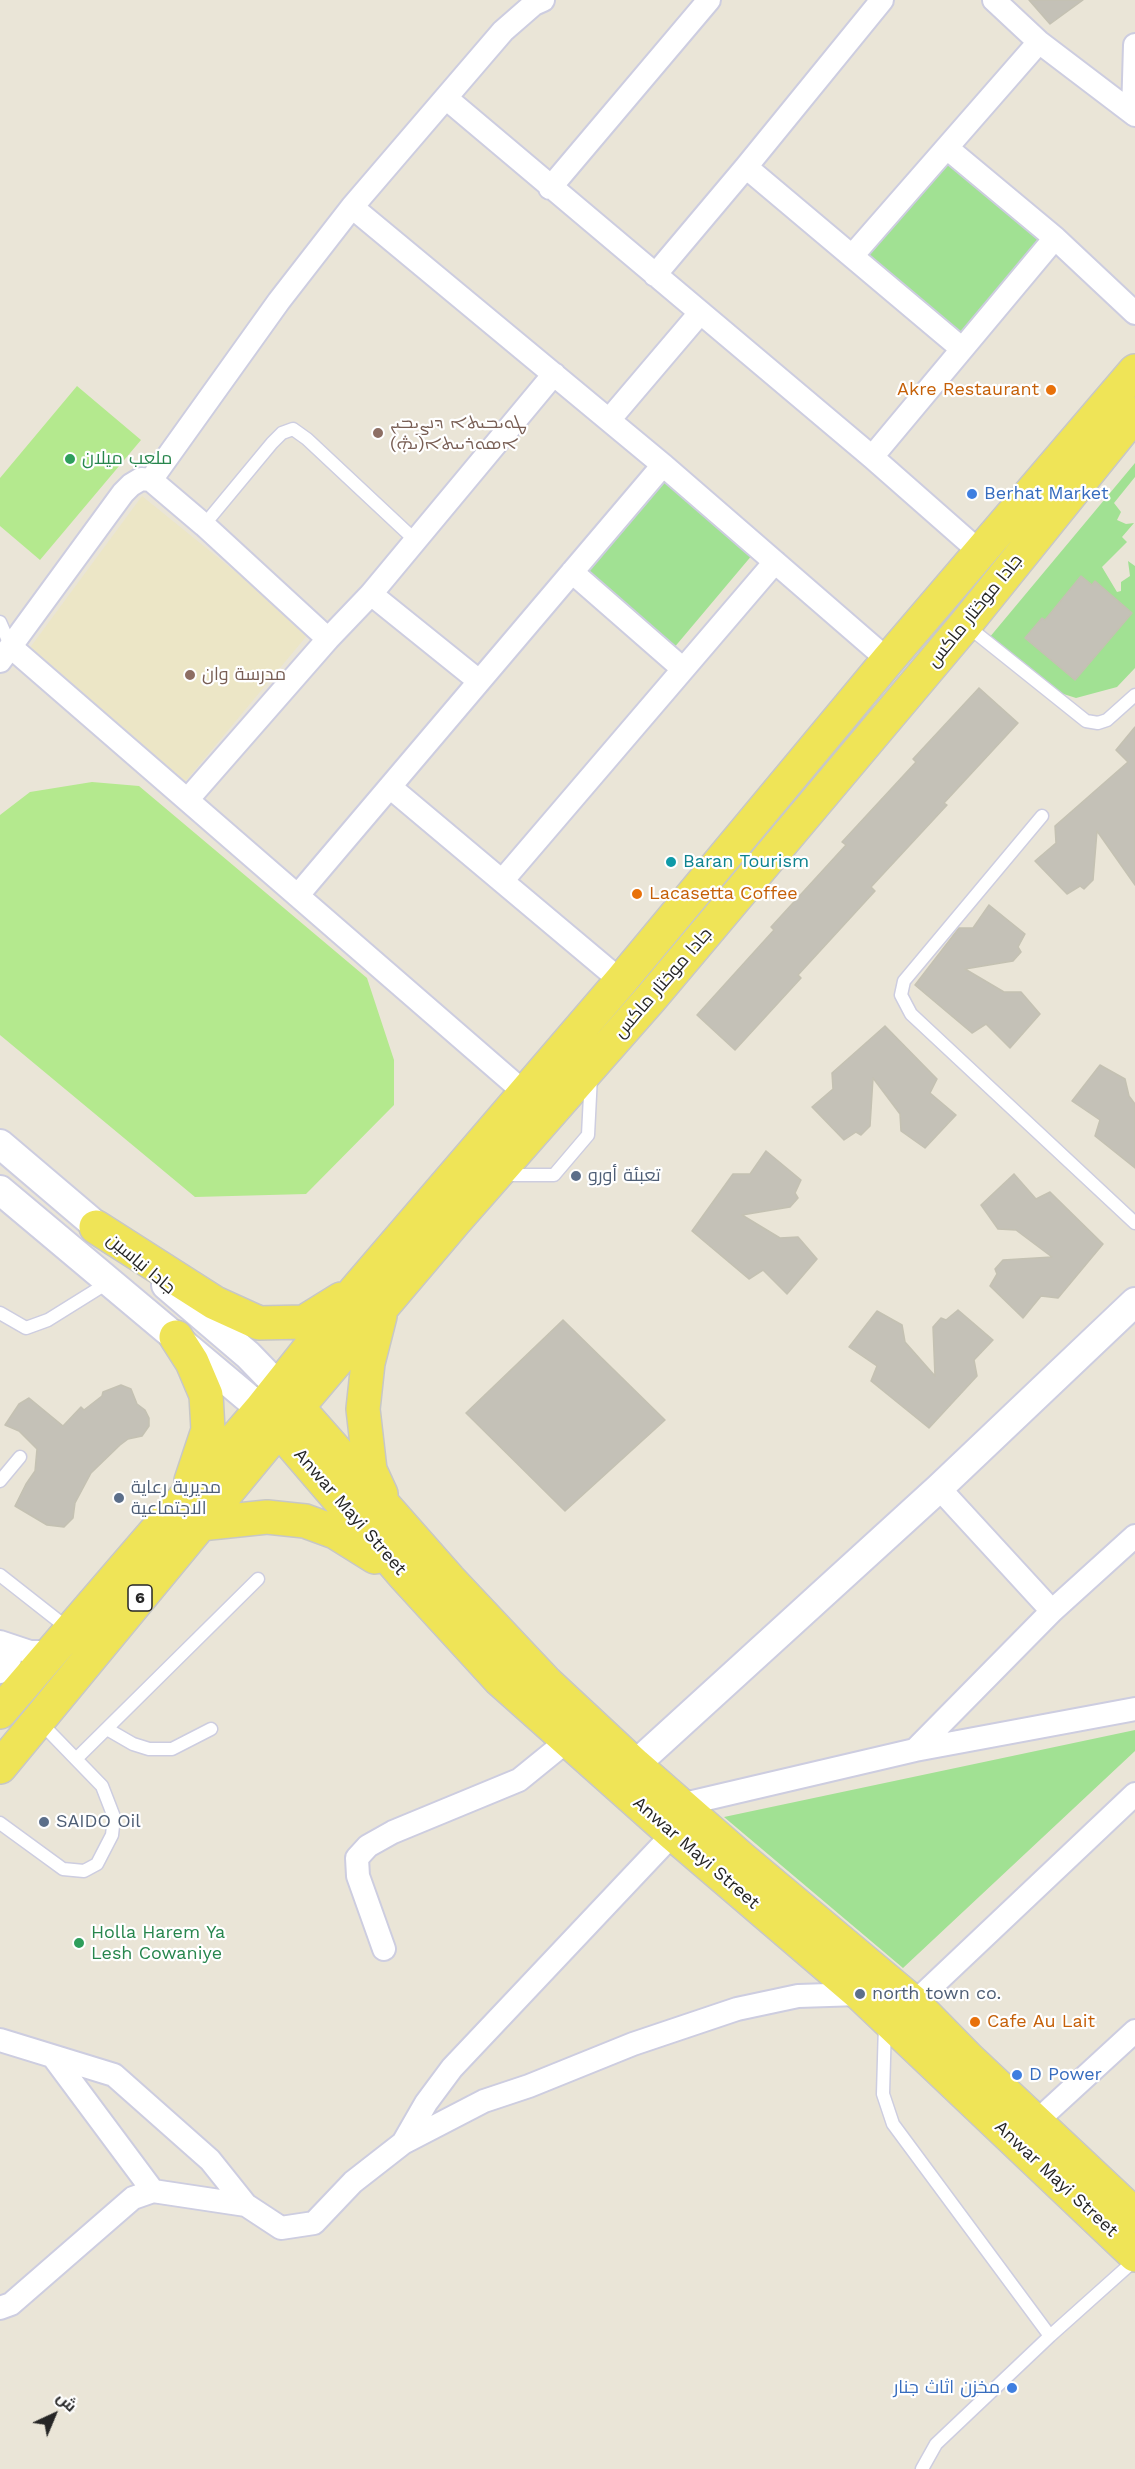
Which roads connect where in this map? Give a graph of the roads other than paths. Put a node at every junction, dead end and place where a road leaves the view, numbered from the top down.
1 (543, 0) edge
2 (709, 0) edge
3 (882, 0) edge
4 (994, 0) edge
5 (1039, 42) junction
6 (1135, 45) edge
7 (446, 98) junction
8 (1134, 114) edge
9 (947, 148) junction
10 (746, 167) junction
11 (550, 188) junction
12 (352, 207) junction
13 (1054, 238) junction
14 (852, 256) junction
15 (655, 275) junction
16 (700, 313) junction
17 (1135, 313) edge
18 (961, 348) junction
19 (1135, 371) edge
20 (554, 374) junction
21 (1135, 414) edge
22 (609, 420) junction
23 (872, 457) junction
24 (663, 465) junction
25 (151, 480) junction
26 (204, 525) junction
27 (416, 540) junction
28 (980, 552) junction
29 (775, 562) junction
30 (572, 572) junction
31 (371, 594) junction
32 (0, 622) edge
33 (965, 625) junction
34 (328, 639) junction
35 (5, 654) edge
36 (888, 660) junction
37 (683, 669) junction
38 (479, 681) junction
39 (1135, 694) edge
40 (390, 787) junction
41 (188, 799) junction
42 (1042, 816) dead end
43 (502, 881) junction
44 (298, 895) junction
45 (621, 981) junction
46 (592, 1065) junction
47 (525, 1093) junction
48 (0, 1144) edge
49 (496, 1175) junction
50 (0, 1190) edge
51 (1135, 1223) edge
52 (96, 1227) junction
53 (110, 1282) junction
54 (368, 1299) junction
55 (1135, 1302) edge
56 (0, 1313) edge
57 (177, 1337) junction
58 (279, 1408) junction
59 (20, 1457) dead end
60 (0, 1481) edge
61 (939, 1488) junction
62 (388, 1509) junction
63 (193, 1510) junction
64 (1135, 1536) edge
65 (403, 1574) junction
66 (0, 1575) edge
67 (258, 1579) dead end
68 (1052, 1611) junction
69 (61, 1641) junction
70 (4, 1644) edge
71 (0, 1672) edge
72 (1135, 1709) edge
73 (0, 1712) edge
74 (39, 1720) junction
75 (107, 1729) junction
76 (211, 1730) dead end
77 (567, 1741) junction
78 (915, 1750) junction
79 (77, 1758) junction
80 (635, 1766) junction
81 (0, 1767) edge
82 (1135, 1794) edge
83 (676, 1819) junction
84 (0, 1823) edge
85 (384, 1949) dead end
86 (860, 1994) junction
87 (914, 2003) junction
88 (885, 2018) junction
89 (1135, 2031) edge
90 (0, 2040) edge
91 (54, 2058) junction
92 (1036, 2122) junction
93 (403, 2143) junction
94 (153, 2191) junction
95 (246, 2205) junction
96 (1135, 2215) edge
97 (1135, 2255) edge
98 (1135, 2260) edge
99 (0, 2308) edge
100 (1050, 2336) junction
101 (921, 2468) edge

1 - 7 street
2 - 11 street
3 - 10 street
4 - 5 street
5 - 8 street
5 - 9 street
6 - 8 street
7 - 11 street
7 - 12 street
9 - 13 street
9 - 14 street
10 - 14 street
10 - 15 street
11 - 15 street
12 - 20 street
12 - 25 street
13 - 17 street
13 - 18 street
14 - 18 street
15 - 16 street
16 - 22 street
16 - 23 street
18 - 23 street
19 - 28 main road, 6
20 - 22 street
20 - 27 street
21 - 33 main road, جادا موختار ماكس / 6
22 - 24 street
23 - 28 street
24 - 29 street
24 - 30 street
25 - 26 street
25 - 35 street
26 - 27 lane
26 - 34 street
27 - 31 street
28 - 36 main road, 6
29 - 36 street
29 - 37 street
30 - 37 street
30 - 38 street
31 - 34 street
31 - 38 street
32 - 35 lane
33 - 39 lane
33 - 46 main road, جادا موختار ماكس / 6
34 - 41 street
35 - 41 street
36 - 45 main road, 6
37 - 43 street
38 - 40 street
40 - 43 street
40 - 44 street
41 - 44 street
42 - 51 lane
43 - 45 street
44 - 47 street
45 - 47 main road, 6
46 - 49 main road, جادا موختار ماكس / 6
46 - 49 lane
47 - 54 main road, 6
48 - 52 street, جادا نیاسین
49 - 54 main road, جادا موختار ماكس / 6
50 - 53 street, جادا نیاسین
52 - 54 main road
52 - 58 street, جادا نیاسین
53 - 56 lane
53 - 57 street, جادا نیاسین
54 - 58 main road, جادا موختار ماكس / 6
54 - 62 main road
55 - 61 street
57 - 58 street, جادا نیاسین
57 - 63 main road
58 - 62 main road, Anwar Mayi Street
58 - 63 main road, 6
58 - 65 main road, Anwar Mayi Street
59 - 60 lane
61 - 68 street
61 - 80 street
62 - 80 main road, Anwar Mayi Street
63 - 65 main road
63 - 69 main road, 6
63 - 74 main road, 6
64 - 68 street
65 - 77 main road, Anwar Mayi Street
66 - 69 lane
67 - 75 lane
68 - 78 street
69 - 70 street
69 - 73 main road, 6
70 - 71 street
72 - 78 street
74 - 79 lane
74 - 81 main road, 6
75 - 76 lane
75 - 79 lane
77 - 83 main road, Anwar Mayi Street
77 - 85 street
78 - 83 street
79 - 84 lane
80 - 83 main road, Anwar Mayi Street
82 - 87 street
83 - 86 main road, Anwar Mayi Street
83 - 87 main road, Anwar Mayi Street
83 - 93 street
86 - 88 main road, Anwar Mayi Street
86 - 93 street
87 - 92 main road, Anwar Mayi Street
88 - 97 main road, Anwar Mayi Street
88 - 100 lane
89 - 92 street
90 - 91 street
91 - 94 street
91 - 95 street
92 - 96 main road, Anwar Mayi Street
93 - 95 street
94 - 95 street
94 - 99 street
98 - 100 lane
100 - 101 lane

